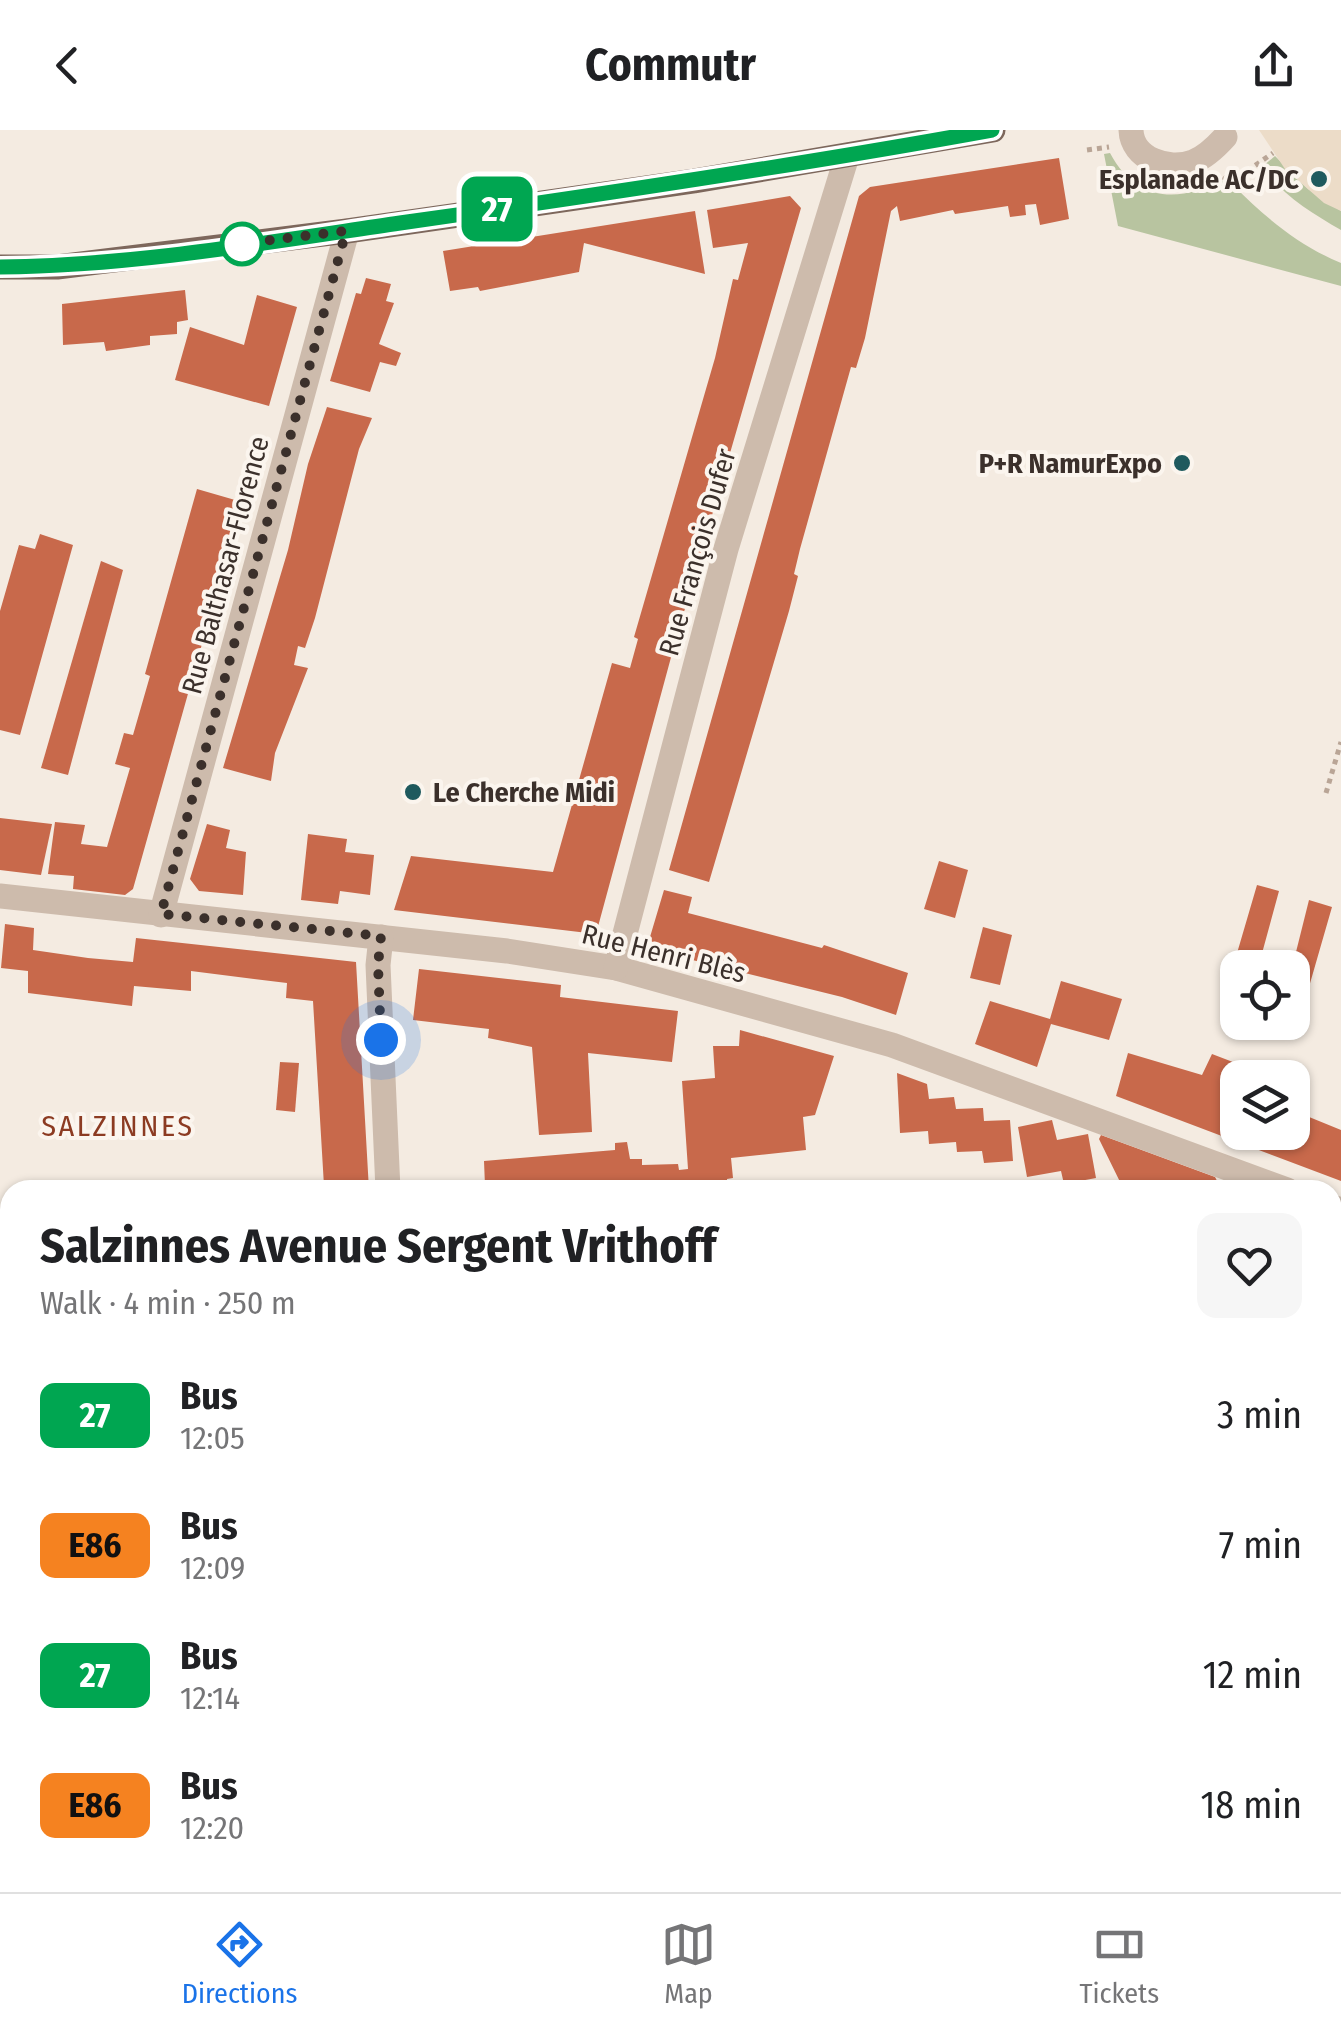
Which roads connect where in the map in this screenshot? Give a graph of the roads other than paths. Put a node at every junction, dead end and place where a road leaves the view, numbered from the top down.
1 (992, 130) edge
2 (1130, 130) edge
3 (1225, 137) dead end
4 (847, 156) junction
5 (346, 231) junction
6 (0, 268) edge
7 (0, 896) edge
8 (161, 914) junction
9 (381, 936) junction
10 (616, 968) junction
11 (388, 1180) edge
12 (1260, 1180) edge

1 - 4 main road
2 - 3 street
4 - 5 main road
4 - 10 street, Rue François Dufer
5 - 6 main road
5 - 8 street, Rue Balthasar-Florence
7 - 8 street, Rue Henri Blès
8 - 9 street, Rue Henri Blès
9 - 10 street, Rue Henri Blès
9 - 11 street
10 - 12 street, Rue Henri Blès

